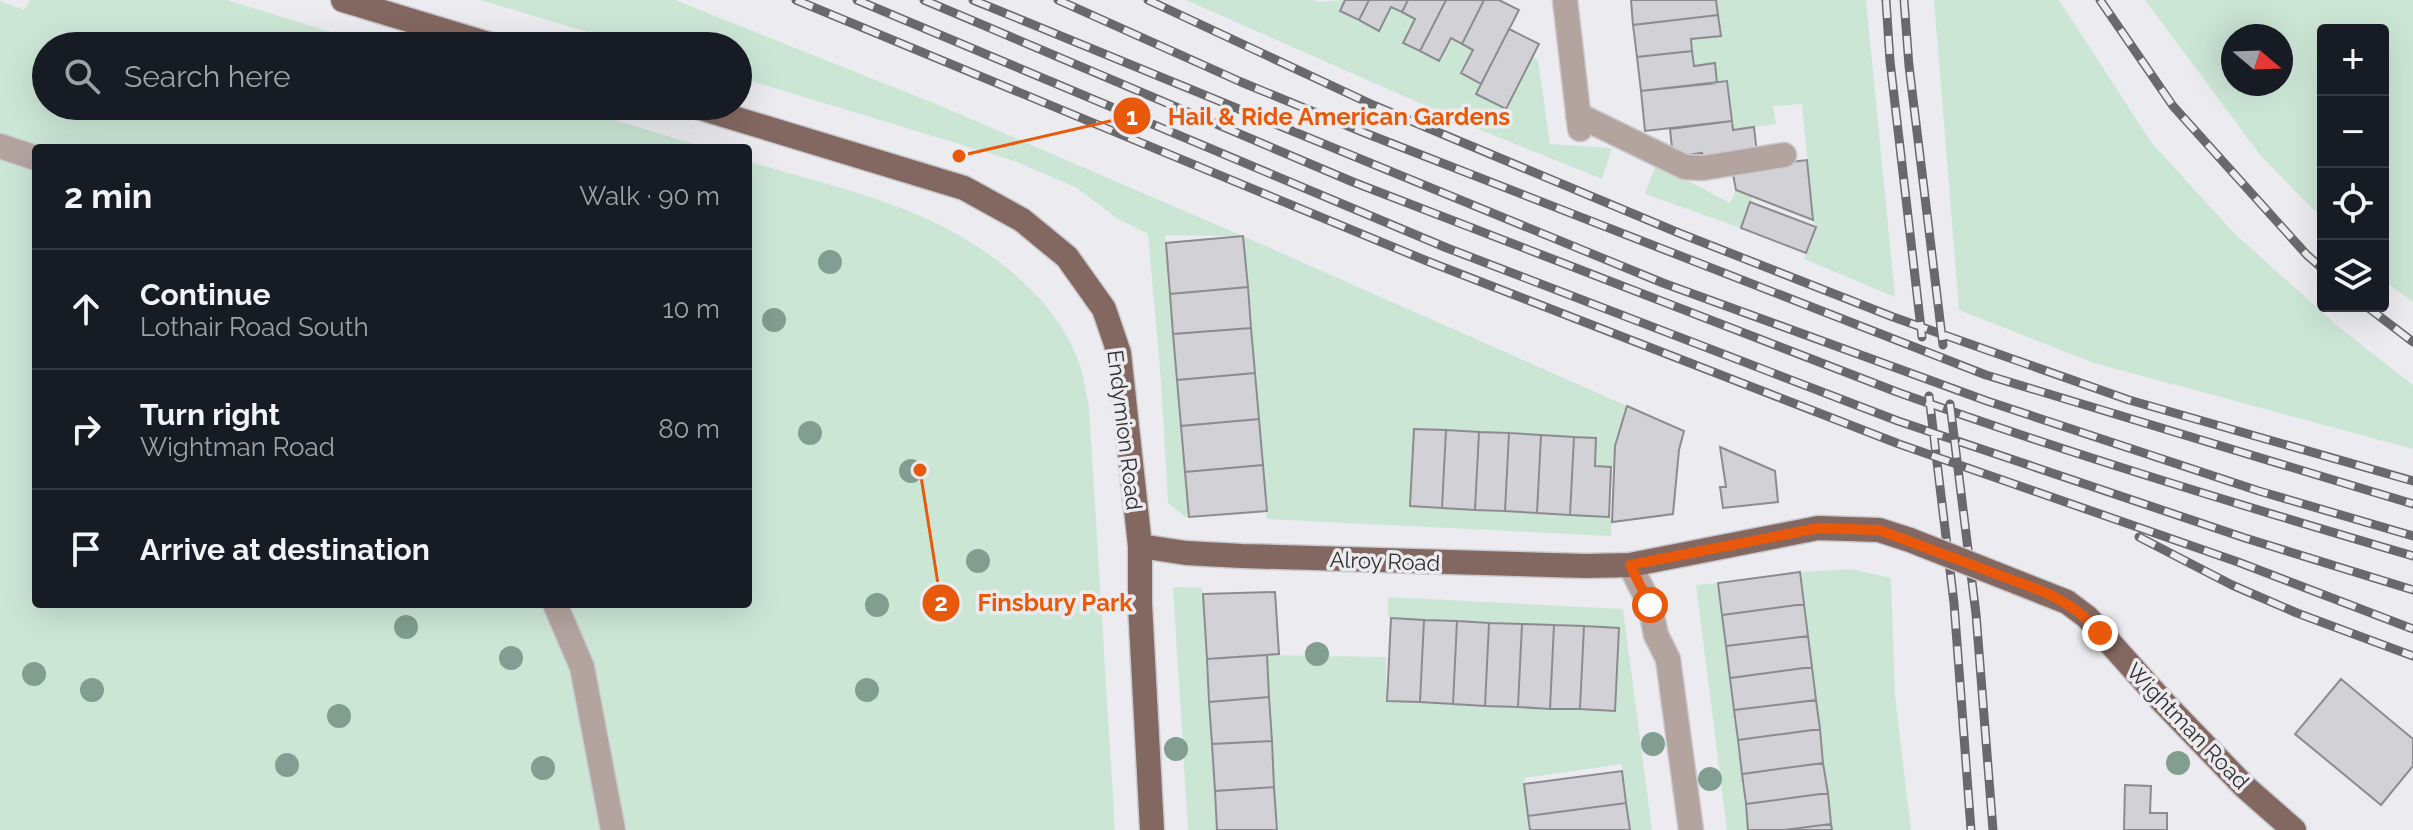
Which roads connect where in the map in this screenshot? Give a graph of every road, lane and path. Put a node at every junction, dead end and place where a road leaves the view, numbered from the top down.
1 (343, 0) edge
2 (1565, 0) edge
3 (449, 32) edge
4 (740, 120) edge
5 (0, 146) edge
6 (1784, 155) dead end
7 (32, 157) edge
8 (1140, 546) junction
9 (1630, 565) junction
10 (557, 608) edge
11 (613, 830) edge
12 (1152, 830) edge
13 (1691, 830) edge
14 (2294, 830) edge

1 - 3 main road
2 - 6 street
4 - 8 main road, Endymion Road
5 - 7 street
8 - 9 main road, Alroy Road
8 - 12 main road, Endymion Road
9 - 13 street
9 - 14 main road, Wightman Road, bridge
10 - 11 street

